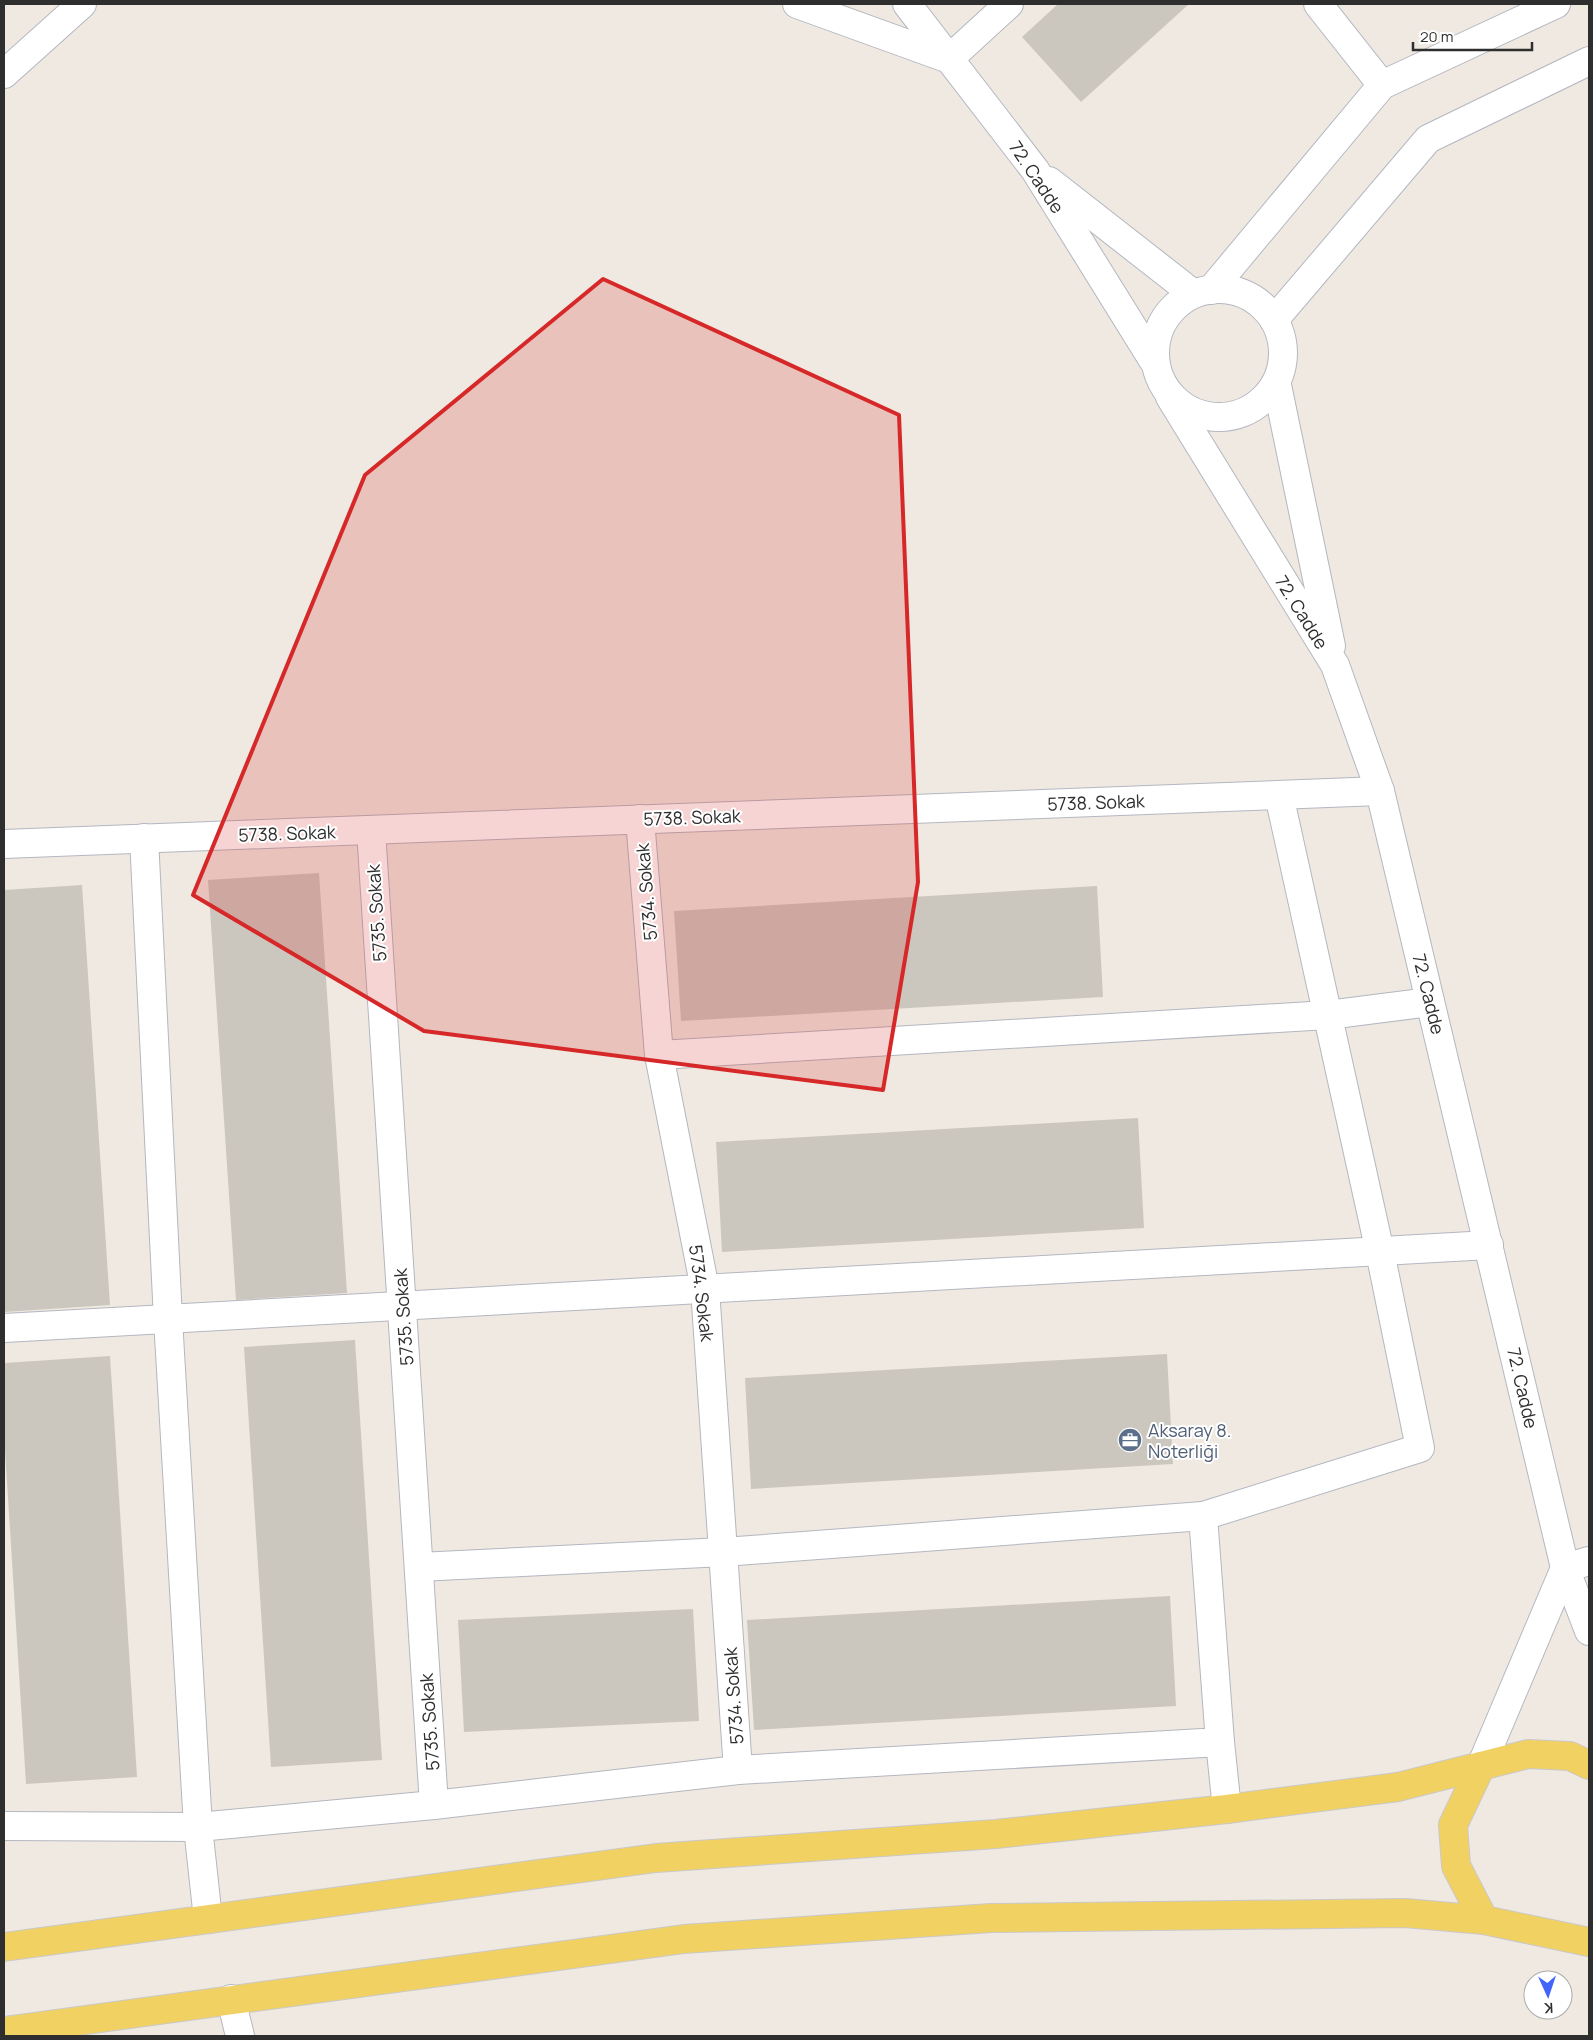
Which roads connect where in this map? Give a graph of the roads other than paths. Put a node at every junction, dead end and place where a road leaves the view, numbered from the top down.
1 (82, 4) edge
2 (798, 4) edge
3 (907, 4) edge
4 (1009, 4) edge
5 (1318, 4) edge
6 (1510, 4) edge
7 (1556, 4) edge
8 (1472, 43) junction
9 (949, 58) junction
10 (1589, 61) edge
11 (4, 74) edge
12 (1382, 85) junction
13 (1035, 170) junction
14 (1201, 291) junction
15 (1274, 320) junction
16 (1153, 360) junction
17 (1277, 385) junction
18 (1170, 397) junction
19 (1335, 665) junction
20 (1380, 791) junction
21 (1279, 795) junction
22 (640, 819) junction
23 (371, 830) junction
24 (144, 838) junction
25 (4, 844) edge
26 (1430, 1002) junction
27 (1328, 1015) junction
28 (659, 1055) junction
29 (1489, 1245) junction
30 (1380, 1252) junction
31 (705, 1289) junction
32 (402, 1306) junction
33 (168, 1318) junction
34 (4, 1328) edge
35 (1203, 1516) junction
36 (724, 1552) junction
37 (1577, 1564) edge
38 (419, 1567) junction
39 (1589, 1630) edge
40 (1220, 1742) junction
41 (1589, 1765) edge
42 (1481, 1766) junction
43 (738, 1770) junction
44 (434, 1805) junction
45 (1227, 1809) junction
46 (4, 1826) edge
47 (198, 1826) junction
48 (208, 1919) junction
49 (1484, 1920) junction
50 (1589, 1942) edge
51 (4, 1947) edge
52 (231, 1999) junction
53 (4, 2031) edge
54 (240, 2036) edge

1 - 11 street
2 - 9 street
3 - 9 street, 72. Cadde
4 - 9 street
5 - 12 street
6 - 8 street
7 - 8 street
8 - 12 street
9 - 13 street, 72. Cadde
10 - 15 street
12 - 14 street
13 - 14 street
13 - 16 street, 72. Cadde
14 - 15 street
14 - 16 street
15 - 17 street
16 - 18 street
17 - 18 street
17 - 19 street
18 - 19 street, 72. Cadde
19 - 20 street, 72. Cadde
20 - 21 street, 5738. Sokak
20 - 26 street, 72. Cadde
21 - 22 street, 5738. Sokak
21 - 27 street
22 - 23 street, 5738. Sokak
22 - 28 street, 5734. Sokak
23 - 24 street, 5738. Sokak
23 - 32 street, 5735. Sokak
24 - 25 street, 5738. Sokak
24 - 33 street
26 - 27 street
26 - 29 street, 72. Cadde
27 - 28 street
27 - 30 street
28 - 31 street, 5734. Sokak
29 - 30 street
29 - 37 street, 72. Cadde
30 - 31 street
30 - 35 street
31 - 32 street
31 - 36 street, 5734. Sokak
32 - 33 street
32 - 38 street, 5735. Sokak
33 - 34 street
33 - 47 street
35 - 36 street
35 - 40 street
36 - 38 street
36 - 43 street, 5734. Sokak
37 - 39 street, 72. Cadde
37 - 42 street
38 - 44 street, 5735. Sokak
40 - 43 street
40 - 45 street
41 - 42 main road
42 - 45 main road
42 - 49 main road
43 - 44 street
44 - 47 street
45 - 48 main road
46 - 47 street
47 - 48 street
48 - 51 main road
49 - 50 main road
49 - 52 main road
52 - 53 main road
52 - 54 street

